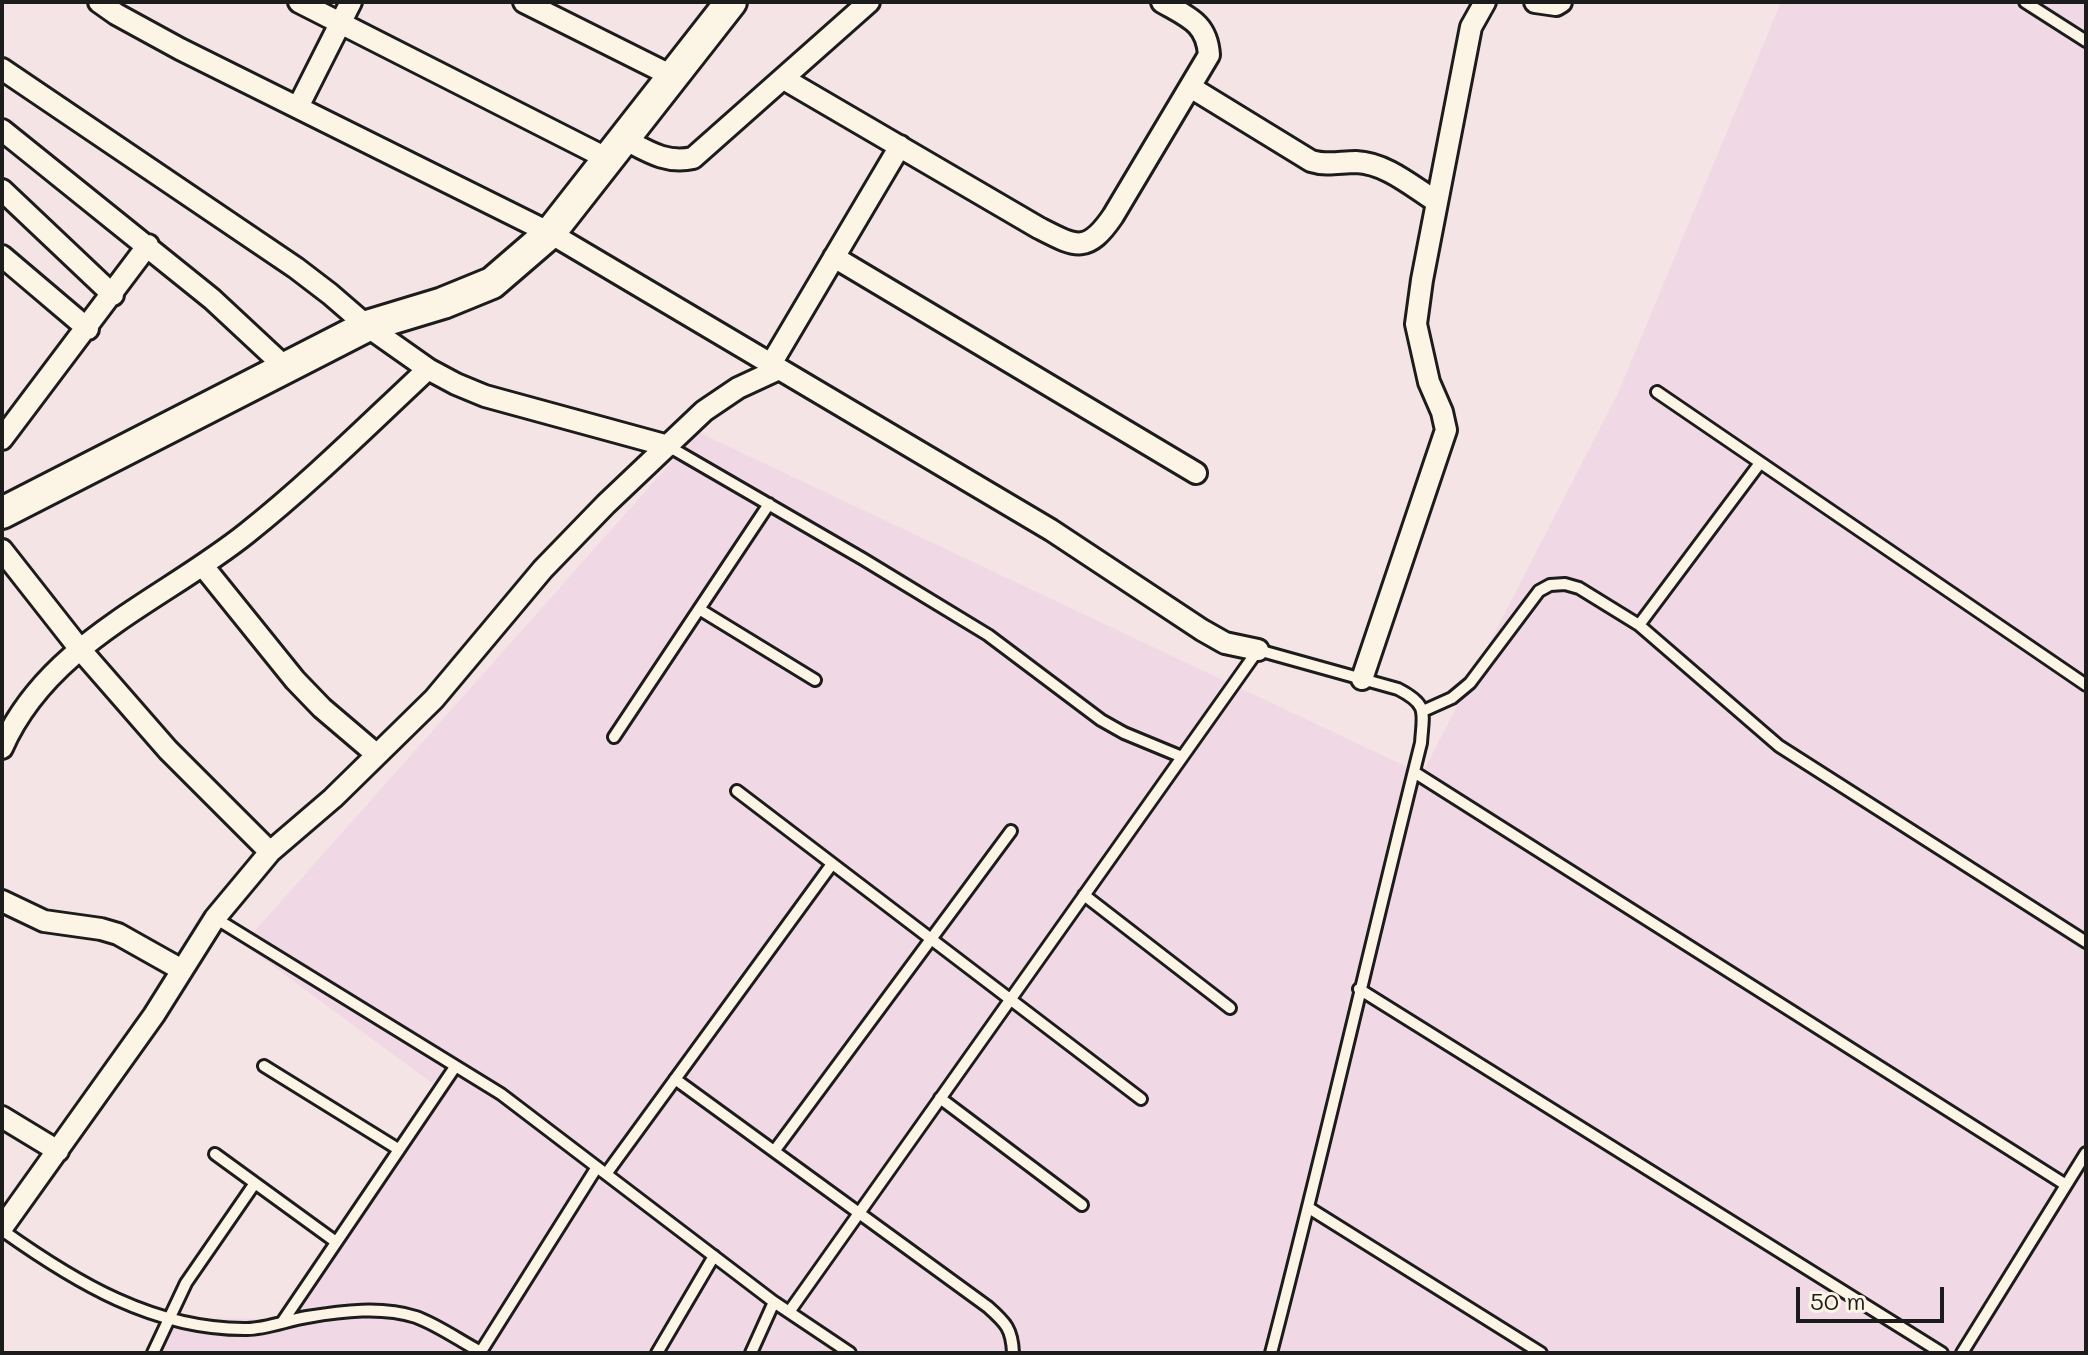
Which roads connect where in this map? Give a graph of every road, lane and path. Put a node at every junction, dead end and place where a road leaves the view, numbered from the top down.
1 (99, 2) edge
2 (299, 2) edge
3 (351, 2) edge
4 (524, 2) edge
5 (731, 2) edge
6 (869, 2) edge
7 (1162, 2) edge
8 (1485, 2) edge
9 (1535, 2) edge
10 (1561, 2) edge
11 (2025, 2) edge
12 (341, 23) junction
13 (2086, 41) edge
14 (2, 69) edge
15 (672, 76) junction
16 (784, 79) junction
17 (1192, 88) junction
18 (298, 107) junction
19 (2, 130) edge
20 (900, 146) junction
21 (616, 149) junction
22 (2, 190) edge
23 (1437, 202) junction
24 (550, 233) junction
25 (148, 245) junction
26 (2, 256) edge
27 (834, 257) junction
28 (113, 295) junction
29 (367, 326) junction
30 (88, 329) junction
31 (285, 367) junction
32 (775, 367) junction
33 (428, 369) junction
34 (1657, 392) dead end
35 (2, 439) edge
36 (668, 446) junction
37 (1760, 463) junction
38 (1196, 473) dead end
39 (769, 504) junction
40 (2, 513) edge
41 (2, 550) edge
42 (203, 566) junction
43 (699, 609) junction
44 (1639, 625) junction
45 (79, 648) junction
46 (1258, 650) junction
47 (1362, 679) junction
48 (815, 680) dead end
49 (2086, 685) edge
50 (1423, 711) junction
51 (614, 737) dead end
52 (4, 738) edge
53 (376, 754) junction
54 (1182, 757) junction
55 (1414, 772) junction
56 (737, 791) dead end
57 (1011, 831) dead end
58 (270, 852) junction
59 (832, 864) junction
60 (1084, 895) junction
61 (2, 901) edge
62 (215, 918) junction
63 (931, 939) junction
64 (2086, 942) edge
65 (182, 970) junction
66 (1359, 989) junction
67 (1010, 1000) junction
68 (1230, 1008) dead end
69 (264, 1066) dead end
70 (455, 1067) junction
71 (675, 1079) junction
72 (940, 1098) junction
73 (1141, 1099) dead end
74 (2, 1117) edge
75 (398, 1149) junction
76 (775, 1150) junction
77 (58, 1151) junction
78 (2086, 1153) edge
79 (215, 1154) dead end
80 (601, 1170) junction
81 (255, 1183) junction
82 (2066, 1185) junction
83 (1082, 1205) dead end
84 (1309, 1208) junction
85 (860, 1212) junction
86 (2, 1229) edge
87 (336, 1242) junction
88 (714, 1256) junction
89 (774, 1302) junction
90 (789, 1312) junction
91 (168, 1319) junction
92 (283, 1321) junction
93 (481, 1352) edge
94 (153, 1353) edge
95 (657, 1353) edge
96 (751, 1353) edge
97 (850, 1353) edge
98 (1013, 1353) edge
99 (1271, 1353) edge
100 (1541, 1353) edge
101 (1942, 1353) edge
102 (1962, 1353) edge

1 - 18 street
2 - 12 street
3 - 12 street
4 - 15 street
5 - 15 street
6 - 16 street
7 - 17 street
8 - 23 street
9 - 10 street
11 - 13 lane
12 - 18 street
12 - 21 street
14 - 29 street
15 - 21 street
16 - 20 street
16 - 21 street
17 - 20 street
17 - 23 street
18 - 24 street
19 - 25 street
20 - 27 street
21 - 24 street
22 - 28 street
23 - 47 street
24 - 29 street
24 - 32 street
25 - 28 street
25 - 31 street
26 - 30 street
27 - 32 street
27 - 38 street
28 - 30 street
29 - 31 street
29 - 33 street
30 - 35 street
31 - 40 street
32 - 36 street
32 - 46 street
33 - 36 street
33 - 42 street
34 - 37 lane
36 - 39 lane
36 - 53 street
37 - 44 lane
37 - 49 lane
39 - 43 lane
39 - 54 lane
41 - 45 street
42 - 45 street
42 - 53 street
43 - 48 lane
43 - 51 lane
44 - 50 lane
44 - 64 lane
45 - 52 street
45 - 58 street
46 - 47 lane
46 - 54 lane
47 - 50 lane
50 - 55 lane
53 - 58 street
54 - 60 lane
55 - 66 lane
55 - 82 lane
56 - 59 lane
57 - 63 lane
58 - 62 street
59 - 63 lane
59 - 71 lane
60 - 67 lane
60 - 68 lane
61 - 65 street
62 - 65 street
62 - 70 lane
63 - 67 lane
63 - 76 lane
65 - 77 street
66 - 84 lane
66 - 101 lane
67 - 72 lane
67 - 73 lane
69 - 75 lane
70 - 75 lane
70 - 80 lane
71 - 76 lane
71 - 80 lane
72 - 83 lane
72 - 85 lane
74 - 77 street
75 - 87 lane
76 - 85 lane
77 - 86 street
78 - 82 lane
79 - 81 lane
80 - 88 lane
80 - 93 lane
81 - 87 lane
81 - 91 lane
82 - 102 lane
84 - 99 lane
84 - 100 lane
85 - 90 lane
85 - 98 lane
86 - 91 lane
87 - 92 lane
88 - 89 lane
88 - 95 lane
89 - 90 lane
89 - 96 lane
90 - 97 lane
91 - 92 lane
91 - 94 lane
92 - 93 lane

